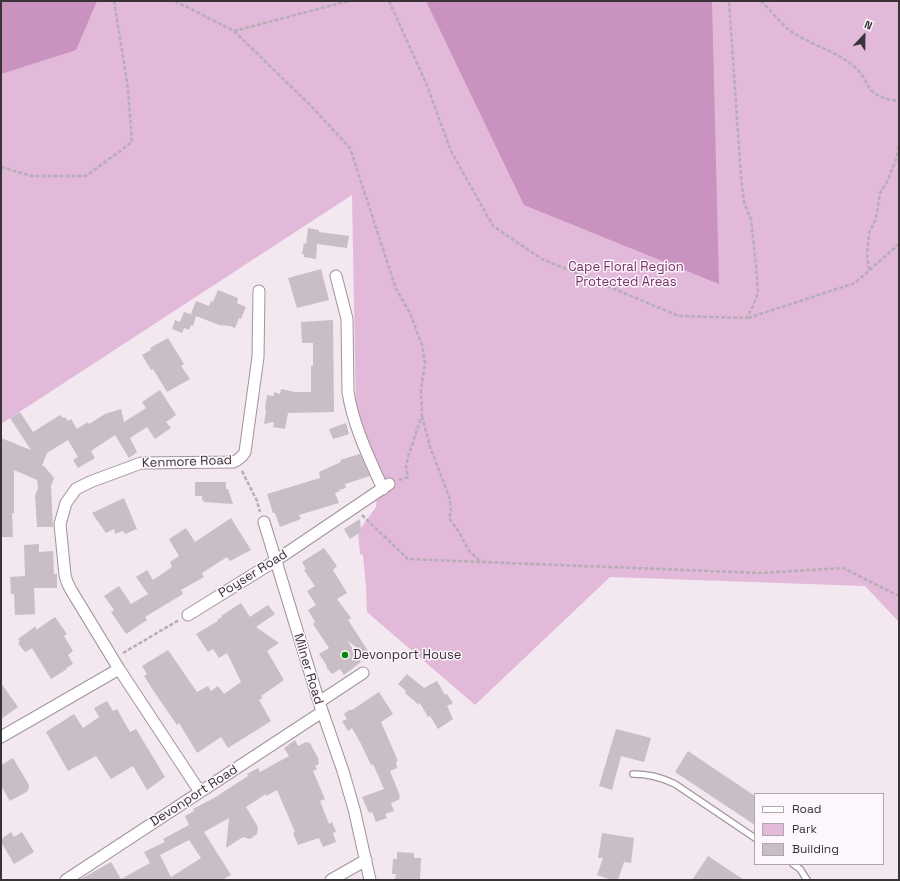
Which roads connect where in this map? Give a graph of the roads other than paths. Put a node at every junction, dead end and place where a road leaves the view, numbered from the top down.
1 (336, 276) dead end
2 (259, 291) dead end
3 (264, 522) road end
4 (275, 561) junction
5 (188, 615) road end
6 (119, 669) junction
7 (363, 673) dead end
8 (320, 707) junction
9 (1, 737) edge
10 (633, 774) dead end
11 (200, 792) junction
12 (754, 837) edge
13 (366, 860) junction
14 (794, 865) edge
15 (66, 880) edge
16 (331, 880) edge
17 (370, 880) edge
18 (807, 880) edge

1 - 4 street, Poyser Road
2 - 6 street, Kenmore Road
3 - 4 street, Milner Road
4 - 5 street, Poyser Road
4 - 8 street, Milner Road
6 - 9 street
6 - 11 street, Kenmore Road
7 - 8 street, Devonport Road
8 - 11 street, Devonport Road
8 - 13 street, Milner Road
10 - 12 lane
11 - 15 street, Devonport Road
13 - 16 street
13 - 17 street, Milner Road
14 - 18 lane

